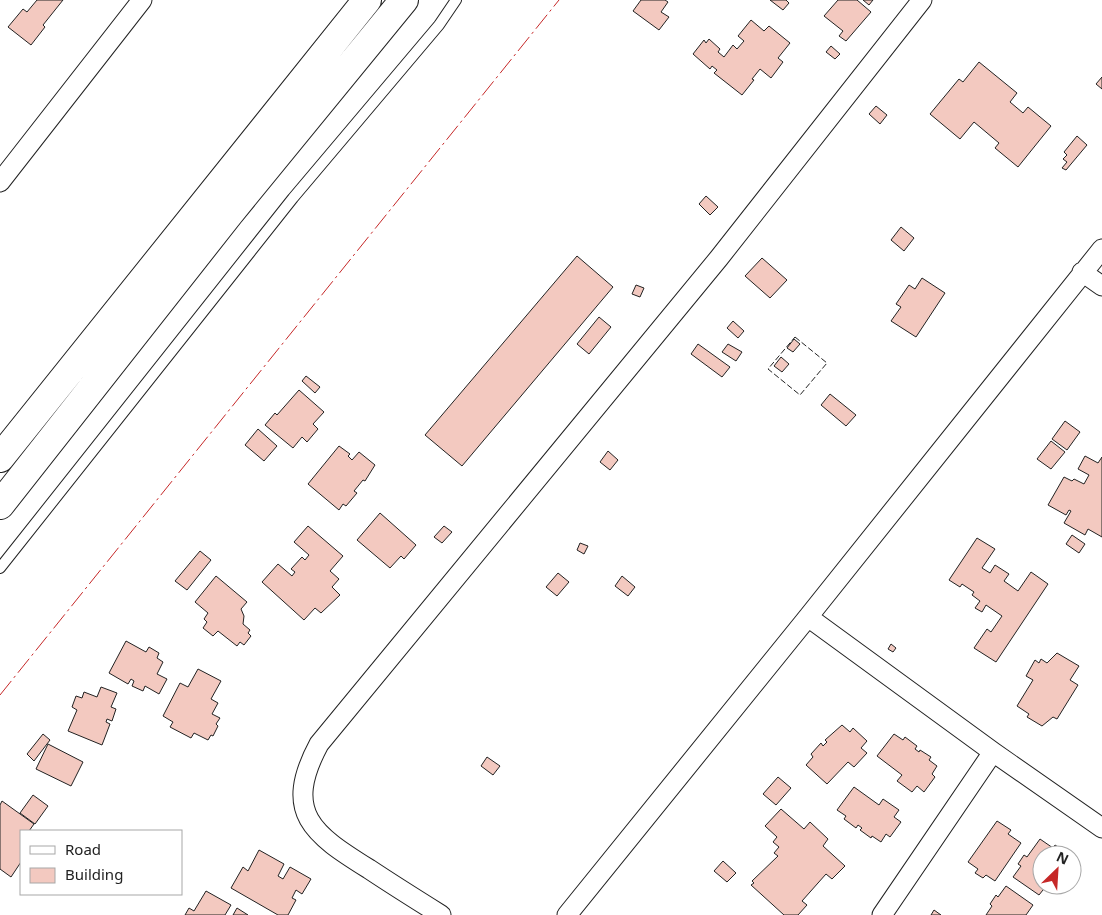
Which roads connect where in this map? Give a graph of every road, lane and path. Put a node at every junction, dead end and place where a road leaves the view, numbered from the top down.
1 (142, 0) edge
2 (367, 0) edge
3 (404, 0) edge
4 (456, 0) edge
5 (922, 0) edge
6 (0, 182) edge
7 (1102, 249) edge
8 (1082, 272) junction
9 (1102, 286) edge
10 (0, 458) edge
11 (0, 505) edge
12 (0, 568) edge
13 (808, 617) junction
14 (993, 752) junction
15 (1102, 828) edge
16 (441, 915) edge
17 (567, 915) edge
18 (882, 915) edge

1 - 6 street
2 - 10 highway
3 - 11 highway
4 - 12 lane
5 - 16 street
7 - 8 street
8 - 9 street
8 - 13 street
13 - 14 street
13 - 17 street
14 - 15 street
14 - 18 street

